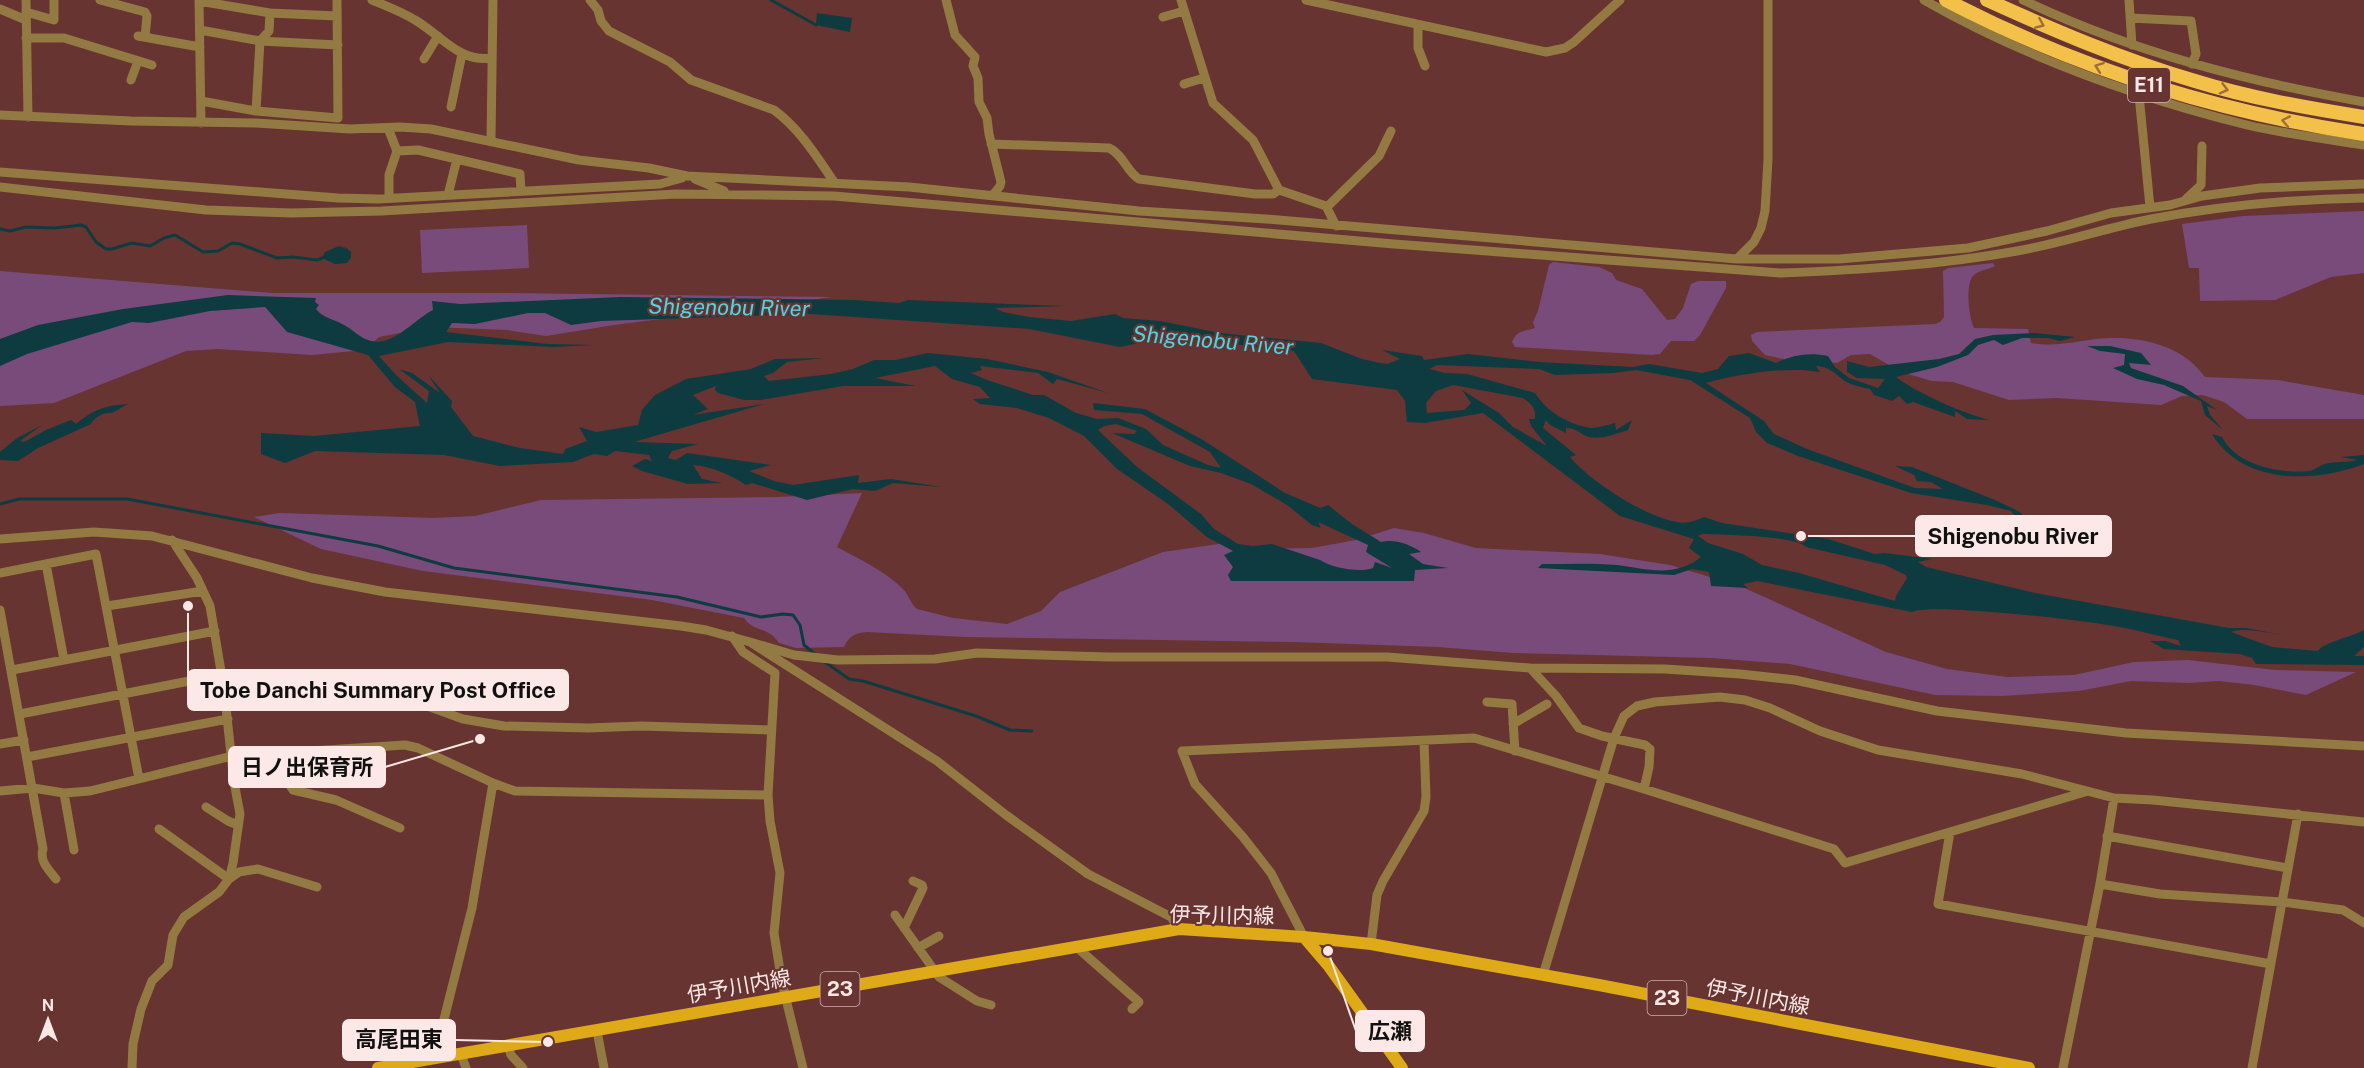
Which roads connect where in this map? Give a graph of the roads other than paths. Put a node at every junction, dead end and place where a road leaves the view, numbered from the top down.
1 (26, 0) edge
2 (54, 0) edge
3 (100, 0) edge
4 (199, 0) edge
5 (337, 0) edge
6 (372, 0) edge
7 (493, 0) edge
8 (590, 0) edge
9 (946, 0) edge
10 (1181, 0) edge
11 (1306, 0) edge
12 (1620, 0) edge
13 (1768, 0) edge
14 (1924, 0) edge
15 (1946, 0) edge
16 (1987, 0) edge
17 (2024, 0) edge
18 (2129, 0) edge
19 (0, 9) edge
20 (1184, 11) junction
21 (270, 13) junction
22 (26, 16) junction
23 (337, 16) junction
24 (1163, 17) dead end
25 (2130, 18) junction
26 (1418, 26) junction
27 (200, 30) junction
28 (438, 36) junction
29 (26, 38) junction
30 (260, 41) junction
31 (338, 45) junction
32 (2132, 45) junction
33 (200, 47) junction
34 (462, 54) junction
35 (492, 58) junction
36 (424, 59) dead end
37 (138, 61) junction
38 (2192, 64) junction
39 (152, 65) dead end
40 (1425, 66) dead end
41 (1204, 78) junction
42 (131, 80) dead end
43 (1184, 84) dead end
44 (2139, 95) junction
45 (201, 101) junction
46 (2364, 102) edge
47 (451, 107) dead end
48 (256, 111) junction
49 (0, 115) edge
50 (28, 117) junction
51 (2364, 117) edge
52 (201, 123) junction
53 (388, 128) junction
54 (1391, 131) dead end
55 (2364, 134) edge
56 (491, 140) junction
57 (991, 144) junction
58 (2364, 145) edge
59 (2202, 146) dead end
60 (397, 151) junction
61 (457, 159) junction
62 (0, 172) edge
63 (687, 176) junction
64 (834, 182) junction
65 (2364, 184) edge
66 (0, 187) edge
67 (1279, 190) junction
68 (520, 191) junction
69 (729, 194) junction
70 (448, 195) junction
71 (993, 195) junction
72 (389, 198) junction
73 (2364, 198) edge
74 (2186, 199) junction
75 (1327, 207) junction
76 (2150, 207) junction
77 (1336, 226) junction
78 (1737, 259) junction
79 (0, 538) edge
80 (172, 540) junction
81 (46, 564) junction
82 (0, 573) edge
83 (203, 591) junction
84 (107, 606) junction
85 (0, 610) edge
86 (214, 631) junction
87 (732, 636) junction
88 (750, 642) junction
89 (115, 650) junction
90 (64, 660) junction
91 (5, 661) edge
92 (1530, 668) junction
93 (12, 670) junction
94 (220, 675) junction
95 (224, 689) junction
96 (124, 694) junction
97 (1487, 702) dead end
98 (1547, 704) dead end
99 (20, 714) junction
100 (228, 719) junction
101 (1513, 724) junction
102 (771, 730) junction
103 (131, 737) junction
104 (1614, 738) junction
105 (24, 740) junction
106 (1424, 741) junction
107 (0, 744) edge
108 (2364, 747) edge
109 (1515, 751) junction
110 (294, 752) junction
111 (232, 756) junction
112 (27, 758) junction
113 (1602, 777) junction
114 (139, 779) junction
115 (493, 783) junction
116 (33, 788) junction
117 (1644, 789) junction
118 (0, 791) edge
119 (2085, 792) junction
120 (64, 793) junction
121 (768, 795) junction
122 (2114, 798) junction
123 (206, 807) dead end
124 (2298, 814) junction
125 (2364, 822) edge
126 (238, 825) junction
127 (400, 828) dead end
128 (159, 829) dead end
129 (1950, 832) junction
130 (2108, 836) junction
131 (74, 850) dead end
132 (2289, 868) junction
133 (56, 879) dead end
134 (229, 879) junction
135 (913, 881) dead end
136 (2100, 884) junction
137 (317, 887) dead end
138 (2282, 902) junction
139 (895, 915) dead end
140 (2364, 923) edge
141 (904, 928) junction
142 (1179, 929) junction
143 (2090, 931) junction
144 (939, 936) dead end
145 (1304, 937) junction
146 (1371, 944) junction
147 (1080, 946) junction
148 (918, 948) junction
149 (2271, 964) junction
150 (935, 973) junction
151 (1543, 975) junction
152 (786, 998) junction
153 (991, 1005) dead end
154 (1132, 1009) dead end
155 (597, 1031) junction
156 (508, 1046) junction
157 (460, 1054) junction
158 (434, 1059) junction
159 (399, 1066) edge
160 (132, 1068) edge
161 (378, 1068) edge
162 (466, 1068) edge
163 (523, 1068) edge
164 (604, 1068) edge
165 (803, 1068) edge
166 (1402, 1068) edge
167 (2029, 1068) edge
168 (2063, 1068) edge
169 (2252, 1068) edge

1 - 22 street
2 - 22 street
3 - 33 street
4 - 21 street
4 - 27 street
5 - 23 street
6 - 28 street
7 - 35 street
8 - 64 street
9 - 57 street
10 - 20 street
11 - 26 street
12 - 26 street
13 - 78 street
14 - 44 street
55 -> 15 highway, E11
16 -> 51 highway, E11
17 - 32 street
18 - 25 street
19 - 22 street
20 - 24 street
20 - 41 street
21 - 23 street
21 - 30 street
22 - 29 street
23 - 31 street
25 - 32 street
25 - 38 street
26 - 40 street
27 - 30 street
27 - 33 street
28 - 34 street
28 - 36 street
29 - 37 street
29 - 50 street
30 - 31 street
30 - 48 street
31 - 48 street
32 - 38 street
33 - 45 street
34 - 35 street
34 - 47 street
35 - 56 street
37 - 39 street
37 - 42 street
38 - 46 street
41 - 43 street
41 - 67 street
44 - 58 street
44 - 76 street
45 - 48 street
45 - 52 street
49 - 50 street
50 - 52 street
52 - 53 street
53 - 56 street
53 - 60 street
54 - 75 street
56 - 63 street
57 - 67 street
57 - 71 street
59 - 74 street
60 - 61 street
60 - 72 street
61 - 68 street
61 - 70 street
62 - 72 street
63 - 64 street
63 - 68 street
63 - 69 street
64 - 71 street
65 - 74 street
66 - 69 street
67 - 75 street
68 - 70 street
69 - 73 street
70 - 72 street
71 - 77 street
74 - 76 street
75 - 77 street
76 - 78 street
77 - 78 street
79 - 80 street
80 - 83 street
80 - 87 street
81 - 82 street
81 - 84 street
81 - 90 street
83 - 84 street
83 - 86 street
84 - 89 street
85 - 91 street
86 - 89 street
86 - 94 street
87 - 88 street
87 - 102 street
88 - 92 street
88 - 142 street
89 - 90 street
89 - 96 street
90 - 93 street
91 - 93 street
92 - 104 street
92 - 108 street
93 - 99 street
94 - 95 street
94 - 96 street
95 - 100 street
95 - 102 street
96 - 99 street
96 - 103 street
97 - 101 street
98 - 101 street
99 - 105 street
100 - 103 street
100 - 111 street
101 - 109 street
102 - 121 street
103 - 112 street
103 - 114 street
104 - 113 street
104 - 117 street
104 - 119 street
105 - 107 street
105 - 112 street
106 - 109 street
106 - 145 street
106 - 146 street
109 - 113 street
110 - 111 street
110 - 115 street
110 - 127 street
111 - 114 street
111 - 126 street
112 - 116 street
113 - 117 street
113 - 151 street
114 - 120 street
115 - 121 street
115 - 158 street
116 - 118 street
116 - 120 street
116 - 133 street
117 - 129 street
119 - 122 street
119 - 129 street
120 - 131 street
121 - 152 street
122 - 124 street
122 - 130 street
123 - 126 street
124 - 125 street
124 - 132 street
126 - 134 street
128 - 134 street
129 - 143 street
130 - 132 street
130 - 136 street
132 - 138 street
134 - 137 street
134 - 160 street
135 - 141 street
136 - 138 street
136 - 143 street
138 - 140 street
138 - 149 street
139 - 141 street
141 - 148 street
142 - 145 main road, 伊予川内線 / 23
142 - 147 main road, 伊予川内線 / 23
143 - 149 street
143 - 168 street
144 - 148 street
145 - 146 main road, 伊予川内線 / 23
145 - 166 main road
146 - 151 main road, 伊予川内線 / 23
147 - 150 main road, 伊予川内線 / 23
147 - 154 street
148 - 150 street
149 - 169 street
150 - 152 main road, 伊予川内線 / 23
150 - 153 street
151 - 167 main road, 伊予川内線 / 23
152 - 155 main road, 伊予川内線 / 23
152 - 165 street
155 - 156 main road, 伊予川内線 / 23
155 - 164 street
156 - 157 main road, 伊予川内線 / 23
156 - 163 street
157 - 158 main road, 伊予川内線 / 23
157 - 162 street
158 - 159 main road, 伊予川内線 / 23
159 - 161 main road, 伊予川内線 / 23

